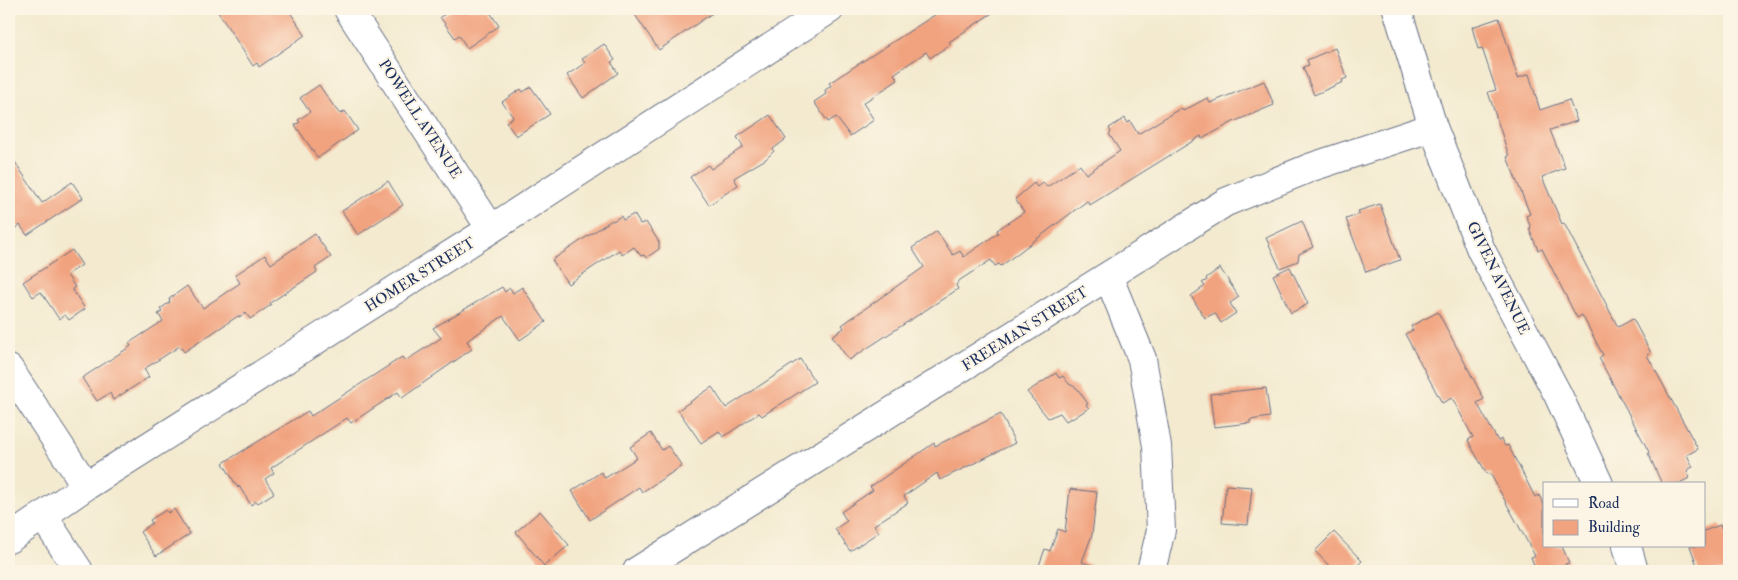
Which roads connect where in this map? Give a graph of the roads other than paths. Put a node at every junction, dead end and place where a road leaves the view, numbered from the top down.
1 (348, 9) edge
2 (830, 9) edge
3 (1397, 9) edge
4 (1433, 127) junction
5 (491, 229) junction
6 (1108, 278) junction
7 (9, 368) edge
8 (1598, 482) edge
9 (86, 486) junction
10 (43, 516) junction
11 (9, 539) edge
12 (1628, 548) edge
13 (79, 571) edge
14 (637, 571) edge
15 (1151, 571) edge
16 (1634, 571) edge

1 - 5 street, POWELL AVENUE
2 - 5 street, HOMER STREET
3 - 4 street, GIVEN AVENUE
4 - 6 street, FREEMAN STREET
4 - 8 street, GIVEN AVENUE
5 - 9 street, HOMER STREET
6 - 14 street, FREEMAN STREET
6 - 15 street
7 - 9 street
9 - 10 street, HOMER STREET
10 - 11 street, HOMER STREET
10 - 13 street
12 - 16 street

